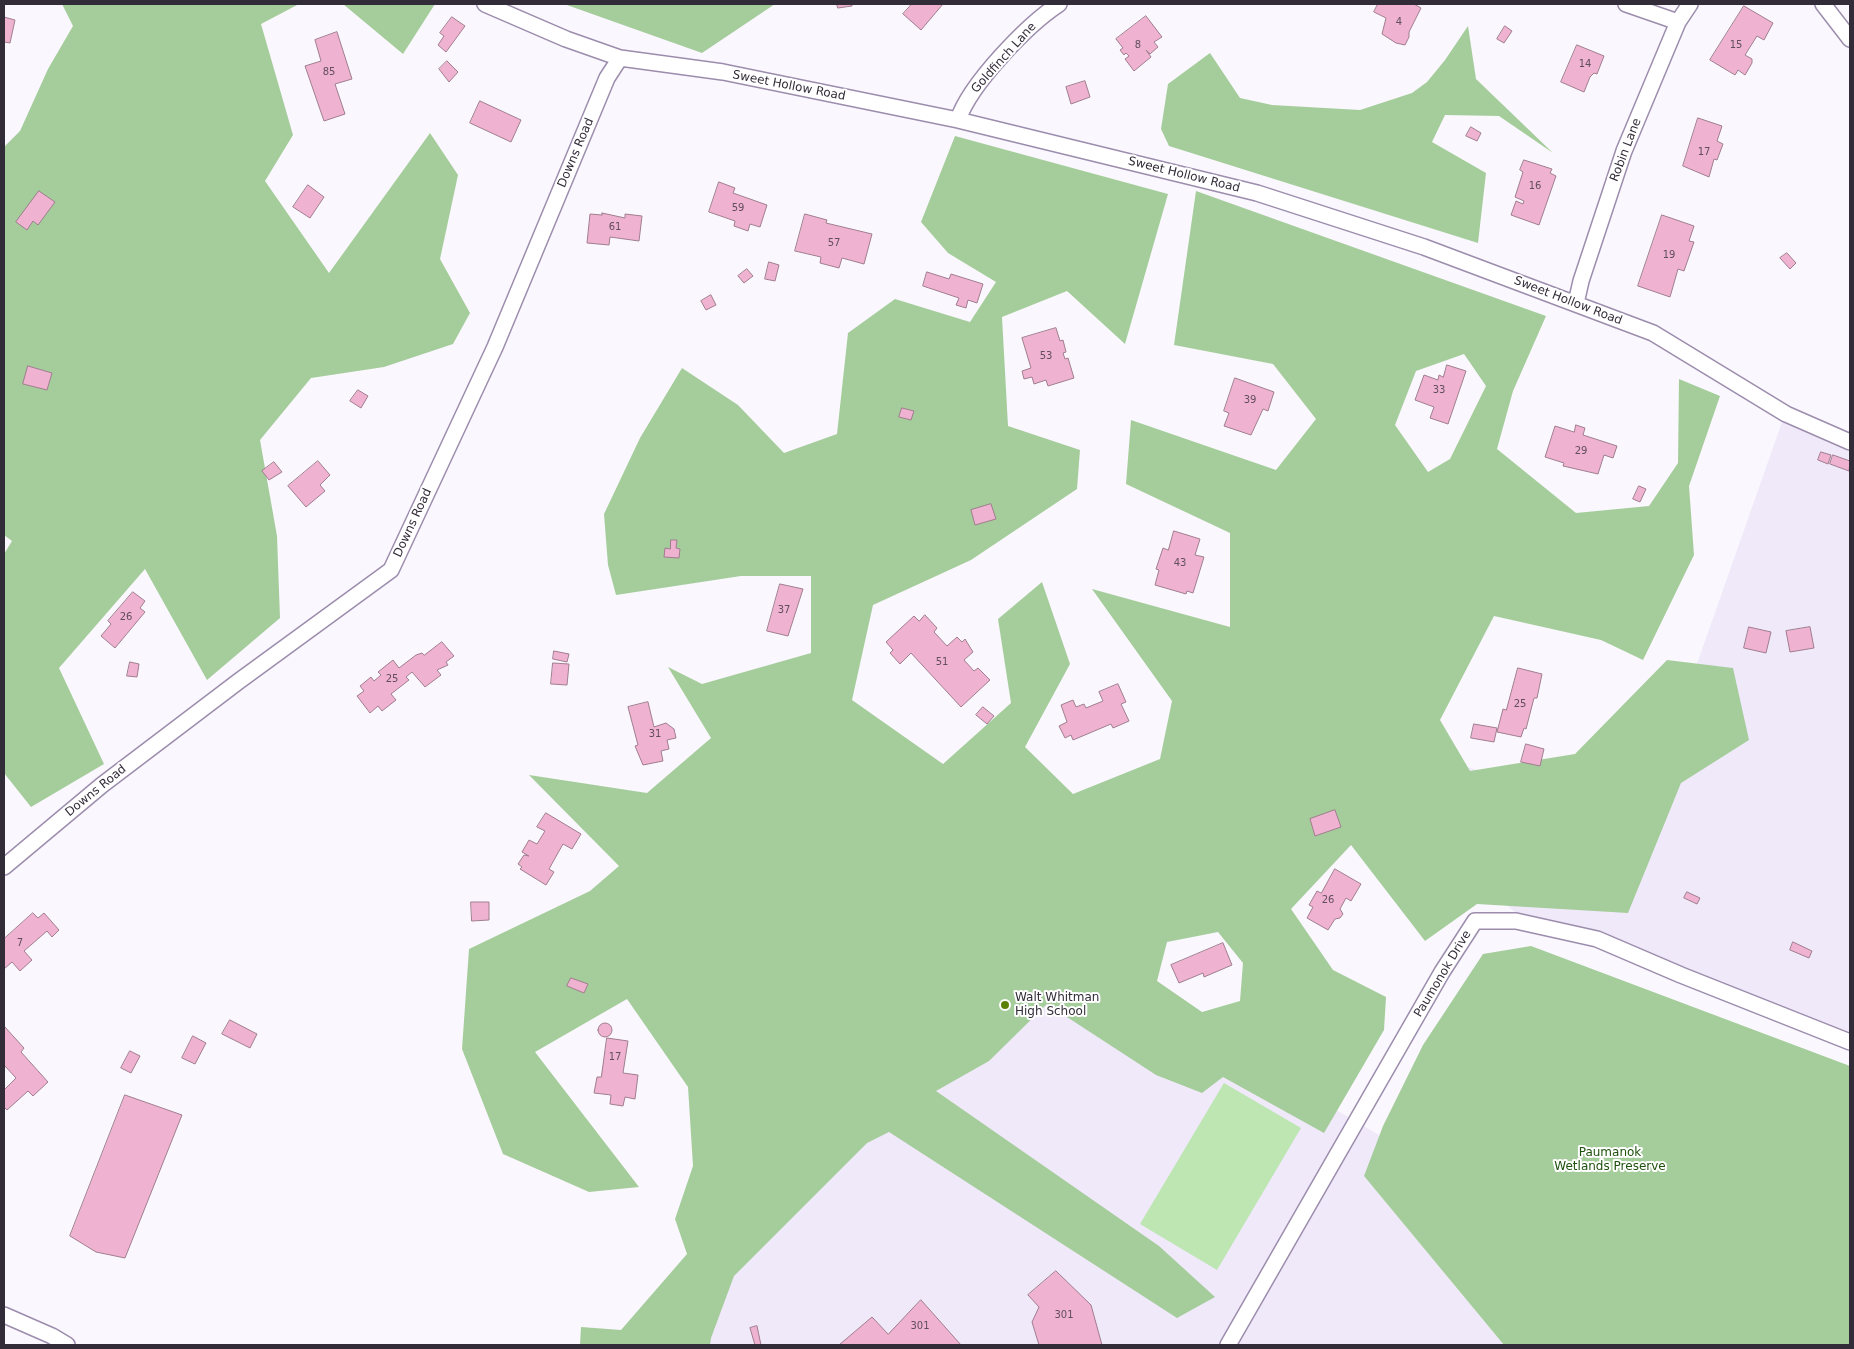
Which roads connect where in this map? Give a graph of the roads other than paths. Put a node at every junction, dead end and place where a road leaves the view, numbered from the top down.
1 (485, 4) edge
2 (1059, 4) edge
3 (1626, 4) edge
4 (1690, 4) edge
5 (1823, 4) edge
6 (1678, 22) junction
7 (1850, 38) edge
8 (620, 58) junction
9 (958, 120) junction
10 (1576, 303) junction
11 (1850, 442) edge
12 (4, 867) edge
13 (1850, 1042) edge
14 (4, 1315) edge
15 (67, 1345) edge
16 (1228, 1345) edge

1 - 8 street, Sweet Hollow Road
2 - 9 street, Goldfinch Lane
3 - 6 street
4 - 6 street, Robin Lane
5 - 7 street
6 - 10 street, Robin Lane
8 - 9 street, Sweet Hollow Road
8 - 12 street, Downs Road
9 - 10 street, Sweet Hollow Road
10 - 11 street, Sweet Hollow Road
13 - 16 street, Paumonok Drive
14 - 15 street

